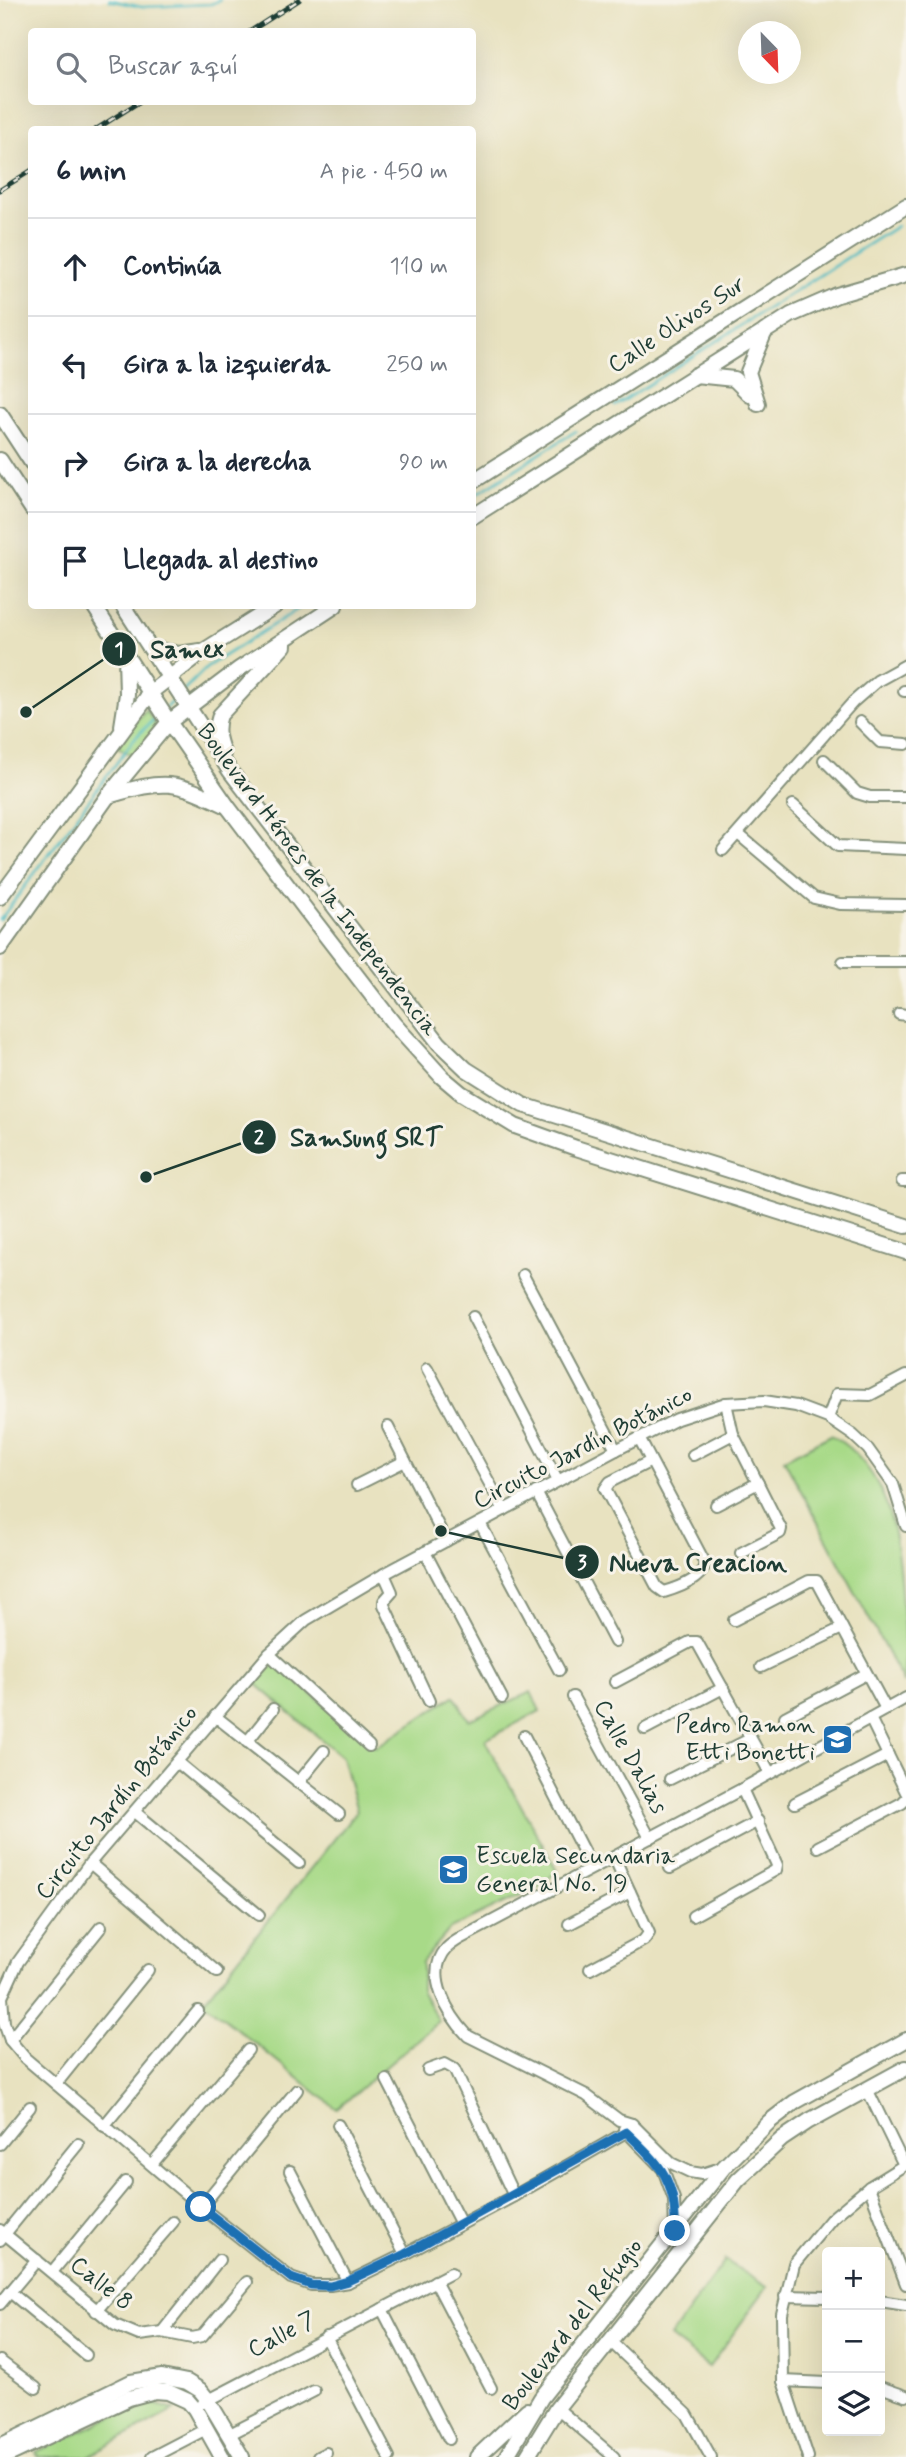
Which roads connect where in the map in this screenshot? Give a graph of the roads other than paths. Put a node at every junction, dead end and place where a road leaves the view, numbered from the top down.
1 (906, 205) edge
2 (906, 275) edge
3 (765, 331) junction
4 (748, 372) junction
5 (695, 375) junction
6 (734, 379) junction
7 (0, 414) edge
8 (28, 457) edge
9 (0, 460) edge
10 (476, 479) edge
11 (28, 503) edge
12 (476, 514) edge
13 (96, 609) edge
14 (125, 609) edge
15 (270, 609) edge
16 (330, 609) edge
17 (308, 623) junction
18 (150, 648) junction
19 (205, 650) junction
20 (126, 654) junction
21 (906, 665) edge
22 (169, 677) junction
23 (150, 692) junction
24 (187, 707) junction
25 (169, 722) junction
26 (860, 722) dead end
27 (120, 731) junction
28 (906, 744) edge
29 (824, 760) dead end
30 (230, 771) junction
31 (108, 796) junction
32 (906, 797) edge
33 (793, 805) dead end
34 (228, 807) junction
35 (738, 834) junction
36 (906, 849) edge
37 (723, 850) dead end
38 (0, 897) edge
39 (906, 905) edge
40 (0, 948) edge
41 (842, 962) dead end
42 (906, 962) edge
43 (568, 1119) junction
44 (515, 1126) junction
45 (906, 1226) edge
46 (906, 1252) edge
47 (523, 1275) dead end
48 (473, 1317) dead end
49 (427, 1368) dead end
50 (906, 1376) edge
51 (726, 1403) junction
52 (828, 1418) junction
53 (388, 1427) dead end
54 (733, 1434) junction
55 (639, 1438) junction
56 (616, 1450) junction
57 (693, 1455) dead end
58 (405, 1461) junction
59 (651, 1461) junction
60 (558, 1481) junction
61 (758, 1483) junction
62 (357, 1485) dead end
63 (536, 1492) junction
64 (716, 1505) dead end
65 (504, 1510) junction
66 (480, 1523) junction
67 (906, 1526) edge
68 (446, 1541) junction
69 (425, 1552) junction
70 (741, 1553) dead end
71 (383, 1574) junction
72 (734, 1620) dead end
73 (842, 1628) junction
74 (615, 1642) dead end
75 (269, 1654) junction
76 (761, 1667) dead end
77 (559, 1670) dead end
78 (866, 1674) junction
79 (615, 1682) dead end
80 (723, 1688) junction
81 (573, 1697) dead end
82 (906, 1698) edge
83 (502, 1699) dead end
84 (429, 1700) dead end
85 (273, 1709) dead end
86 (886, 1709) junction
87 (215, 1716) junction
88 (785, 1717) dead end
89 (870, 1717) junction
90 (645, 1729) dead end
91 (524, 1736) dead end
92 (750, 1739) junction
93 (247, 1742) junction
94 (369, 1746) dead end
95 (324, 1751) dead end
96 (888, 1755) junction
97 (177, 1762) junction
98 (770, 1773) junction
99 (670, 1779) dead end
100 (298, 1783) junction
101 (741, 1789) junction
102 (906, 1792) edge
103 (906, 1799) edge
104 (795, 1803) dead end
105 (135, 1812) junction
106 (339, 1814) dead end
107 (758, 1821) junction
108 (650, 1838) junction
109 (818, 1847) dead end
110 (614, 1857) junction
111 (90, 1863) junction
112 (299, 1863) dead end
113 (592, 1868) junction
114 (670, 1868) dead end
115 (630, 1892) junction
116 (259, 1915) dead end
117 (693, 1916) dead end
118 (569, 1924) dead end
119 (101, 1927) dead end
120 (590, 1969) dead end
121 (148, 1970) dead end
122 (217, 1972) dead end
123 (198, 2011) dead end
124 (10, 2040) junction
125 (906, 2040) edge
126 (248, 2050) dead end
127 (906, 2068) edge
128 (428, 2070) dead end
129 (387, 2080) dead end
130 (56, 2084) junction
131 (867, 2089) junction
132 (297, 2090) dead end
133 (30, 2107) dead end
134 (338, 2125) dead end
135 (104, 2126) junction
136 (629, 2128) junction
137 (0, 2144) edge
138 (78, 2144) dead end
139 (152, 2164) junction
140 (905, 2165) edge
141 (667, 2166) junction
142 (724, 2167) junction
143 (290, 2171) dead end
144 (126, 2182) dead end
145 (869, 2188) junction
146 (514, 2196) junction
147 (201, 2207) junction
148 (173, 2222) dead end
149 (461, 2224) junction
150 (675, 2231) junction
151 (2, 2235) edge
152 (405, 2254) junction
153 (37, 2260) junction
154 (219, 2260) dead end
155 (903, 2261) edge
156 (52, 2273) junction
157 (451, 2273) dead end
158 (348, 2281) junction
159 (435, 2281) junction
160 (247, 2282) dead end
161 (906, 2284) edge
162 (10, 2292) junction
163 (785, 2296) junction
164 (822, 2297) edge
165 (885, 2302) edge
166 (0, 2304) edge
167 (906, 2305) edge
168 (382, 2309) junction
169 (96, 2311) junction
170 (162, 2332) junction
171 (326, 2337) junction
172 (610, 2342) junction
173 (86, 2355) dead end
174 (0, 2361) edge
175 (783, 2381) junction
176 (822, 2383) edge
177 (36, 2388) dead end
178 (491, 2388) dead end
179 (885, 2389) edge
180 (314, 2391) dead end
181 (906, 2396) edge
182 (541, 2398) junction
183 (208, 2400) junction
184 (557, 2408) junction
185 (195, 2409) junction
186 (206, 2429) junction
187 (230, 2434) junction
188 (449, 2439) dead end
189 (0, 2446) edge
190 (477, 2455) edge
191 (4, 2457) edge
192 (152, 2457) edge
193 (222, 2457) edge
194 (243, 2457) edge
195 (389, 2457) edge
196 (506, 2457) edge
197 (527, 2457) edge
198 (614, 2457) edge
199 (710, 2457) edge
200 (808, 2457) edge

1 - 10 main road, Calle Olivos Sur
2 - 3 main road, Calle Olivos Sur
3 - 4 main road
3 - 5 main road, Calle Olivos Sur
4 - 6 main road
4 - 6 main road
5 - 6 main road
5 - 12 main road, Calle Olivos Sur
7 - 8 main road
9 - 11 main road
13 - 20 main road, Boulevard Héroes de la Independencia
14 - 18 main road, Boulevard Héroes de la Independencia
15 - 19 main road
16 - 17 main road
17 - 24 main road
17 - 30 main road
18 - 19 main road
18 - 22 main road, Boulevard Héroes de la Independencia
19 - 22 main road
20 - 23 main road, Boulevard Héroes de la Independencia
20 - 27 main road
21 - 35 street
22 - 23 main road
22 - 24 main road, Boulevard Héroes de la Independencia
23 - 25 main road, Boulevard Héroes de la Independencia
23 - 27 main road
24 - 25 main road
24 - 30 main road, Boulevard Héroes de la Independencia
25 - 31 main road
25 - 34 main road, Boulevard Héroes de la Independencia
26 - 28 street
27 - 38 main road
29 - 32 street
30 - 43 main road, Boulevard Héroes de la Independencia
31 - 34 main road
31 - 40 main road
33 - 36 street
34 - 44 main road, Boulevard Héroes de la Independencia
35 - 37 street
35 - 39 street
41 - 42 street
43 - 44 main road
43 - 45 main road, Boulevard Héroes de la Independencia
44 - 46 main road, Boulevard Héroes de la Independencia
47 - 56 street
48 - 60 street
49 - 65 street
50 - 52 street
51 - 52 street, Circuito Jardín Botánico
51 - 54 street
51 - 55 street, Circuito Jardín Botánico
52 - 67 street, Circuito Jardín Botánico
53 - 58 street
54 - 57 street
54 - 61 street
55 - 56 street, Circuito Jardín Botánico
55 - 59 street
56 - 60 street, Circuito Jardín Botánico
58 - 62 street
58 - 68 street
59 - 59 street
60 - 63 street, Circuito Jardín Botánico
61 - 64 street
61 - 70 street
63 - 65 street, Circuito Jardín Botánico
63 - 74 street
65 - 66 street, Circuito Jardín Botánico
66 - 68 street, Circuito Jardín Botánico
66 - 77 street
68 - 69 street, Circuito Jardín Botánico
69 - 71 street, Circuito Jardín Botánico
69 - 83 street
71 - 75 street, Circuito Jardín Botánico
71 - 84 street
72 - 73 street
73 - 76 street
73 - 78 street
75 - 87 street, Circuito Jardín Botánico
75 - 94 street
78 - 86 street
78 - 88 street
79 - 80 street
80 - 90 street
80 - 92 street
81 - 108 street, Calle Dalias
82 - 86 street
85 - 93 street
86 - 89 street
87 - 93 street
87 - 97 street, Circuito Jardín Botánico
89 - 96 street
89 - 98 street
91 - 113 street
92 - 98 street
92 - 99 street
93 - 100 street
95 - 100 street
96 - 102 street
96 - 104 street
97 - 105 street, Circuito Jardín Botánico
97 - 112 street
98 - 101 street
100 - 106 street
101 - 107 street
101 - 108 street
103 - 109 street
105 - 111 street, Circuito Jardín Botánico
105 - 116 street
107 - 114 street
107 - 117 street
108 - 110 street
110 - 113 street
110 - 115 street
111 - 122 street
111 - 124 street, Circuito Jardín Botánico
113 - 136 street
115 - 118 street
115 - 120 street
119 - 124 street
121 - 130 street
123 - 135 street
124 - 130 street
125 - 142 main road, Boulevard del Refugio
126 - 139 street
127 - 131 main road, Boulevard del Refugio
128 - 146 street
129 - 149 street
130 - 135 street
131 - 140 street
131 - 172 main road, Boulevard del Refugio
132 - 147 street
133 - 137 street
134 - 152 street
135 - 139 street
136 - 141 street
136 - 146 street
138 - 151 street
139 - 147 street
140 - 145 street
141 - 142 street
141 - 150 street
142 - 150 main road, Boulevard del Refugio
143 - 158 street
144 - 156 street
145 - 155 street
145 - 163 street
146 - 149 street
147 - 158 street
148 - 169 street
149 - 152 street
150 - 182 main road, Boulevard del Refugio
151 - 153 street, Calle 8
152 - 158 street
153 - 156 street, Calle 8
153 - 162 street
154 - 170 street
155 - 161 street
156 - 169 street, Calle 8
157 - 159 street, Calle 7
159 - 168 street, Calle 7
159 - 178 street
160 - 170 street, Calle 8
162 - 166 street
162 - 173 street
163 - 164 street
163 - 175 street
165 - 167 street
168 - 171 street, Calle 7
168 - 188 street
169 - 170 street, Calle 8
171 - 183 street, Calle 7
171 - 195 street
172 - 184 main road, Boulevard del Refugio
172 - 199 street
174 - 177 street
175 - 176 street
175 - 200 street
179 - 181 street
180 - 187 street
182 - 190 main road
182 - 196 main road, Boulevard del Refugio
183 - 185 street, Calle 7
183 - 187 main road
183 - 189 main road
184 - 197 main road, Boulevard del Refugio
184 - 198 street
185 - 186 main road
185 - 191 main road
186 - 192 street
186 - 193 main road
187 - 194 main road

